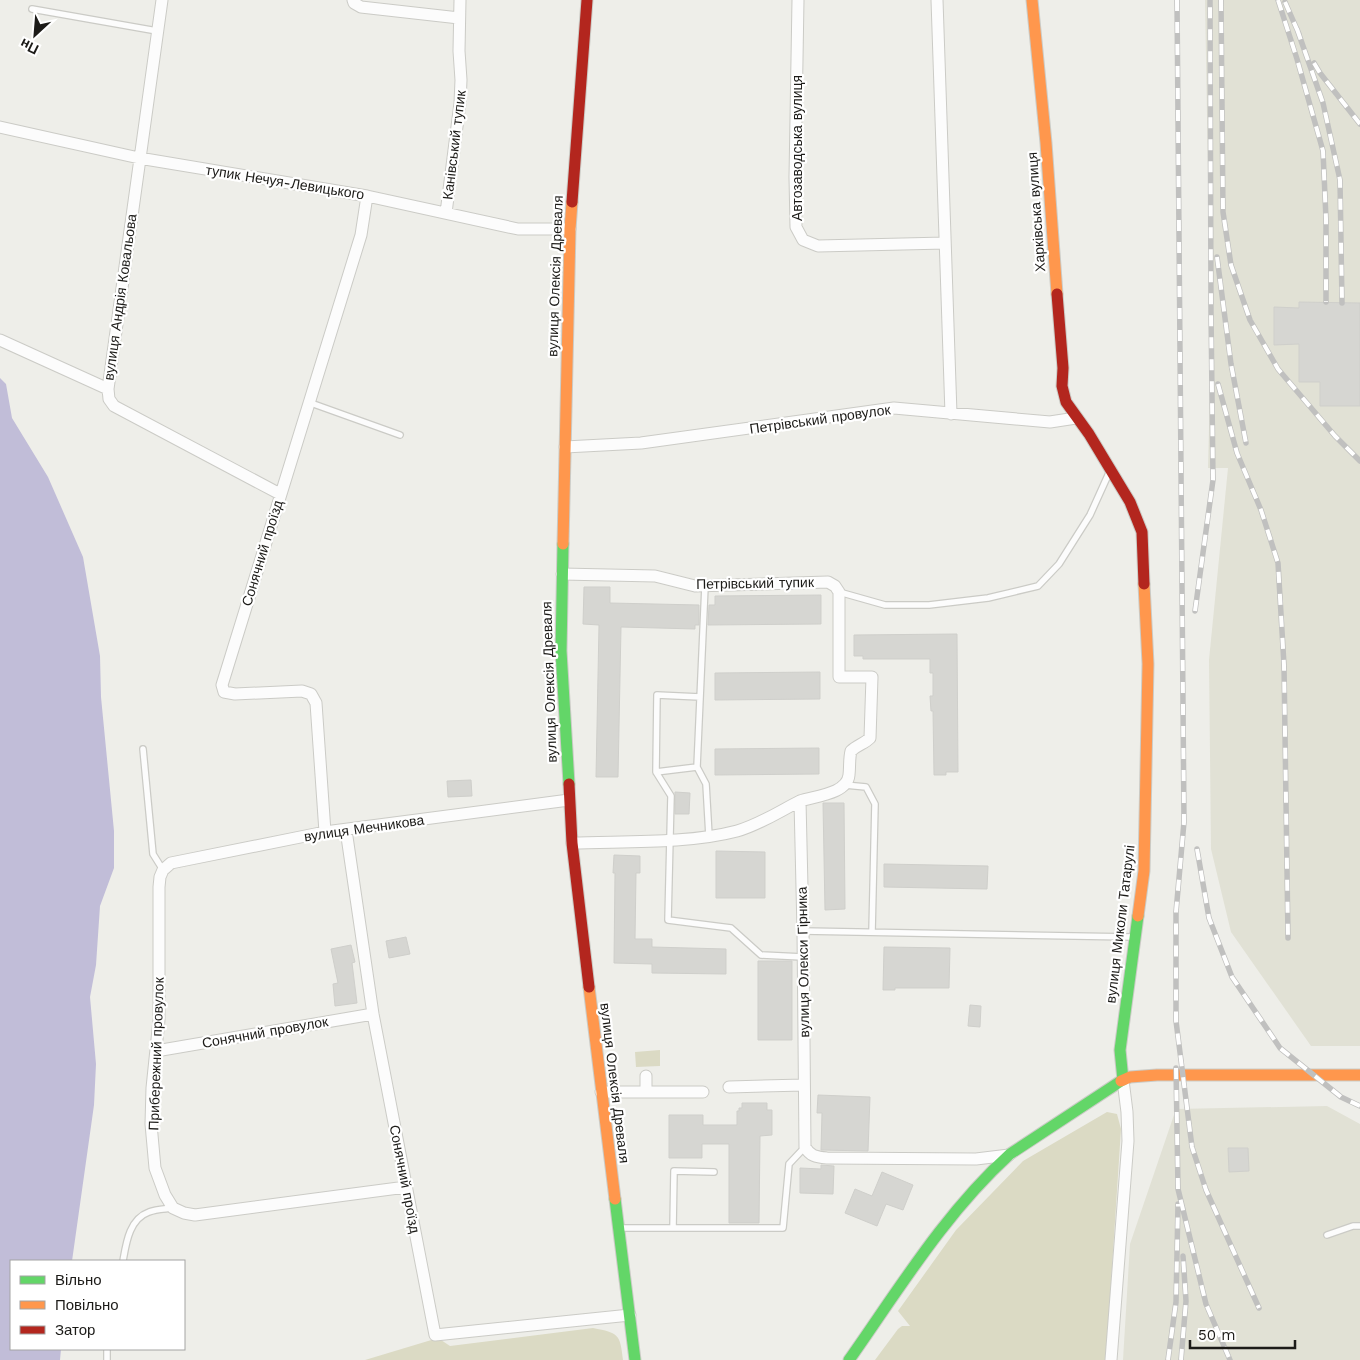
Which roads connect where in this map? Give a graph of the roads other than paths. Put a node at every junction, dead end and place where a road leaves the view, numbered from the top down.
1 (162, 0) edge
2 (352, 0) edge
3 (460, 0) edge
4 (587, 0) edge
5 (798, 0) edge
6 (937, 0) edge
7 (1032, 0) edge
8 (32, 9) dead end
9 (459, 18) junction
10 (157, 31) junction
11 (0, 127) edge
12 (139, 158) junction
13 (367, 196) junction
14 (446, 213) junction
15 (570, 229) junction
16 (945, 243) junction
17 (0, 340) edge
18 (108, 389) junction
19 (308, 402) junction
20 (951, 414) junction
21 (1076, 418) junction
22 (400, 435) dead end
23 (565, 447) junction
24 (1111, 469) junction
25 (280, 494) junction
26 (562, 574) junction
27 (706, 586) junction
28 (839, 592) junction
29 (700, 697) junction
30 (143, 749) dead end
31 (697, 768) junction
32 (656, 772) junction
33 (846, 785) junction
34 (569, 800) junction
35 (800, 801) junction
36 (346, 830) junction
37 (325, 832) junction
38 (709, 836) junction
39 (671, 840) junction
40 (572, 843) junction
41 (163, 870) junction
42 (803, 931) junction
43 (872, 932) junction
44 (1134, 937) junction
45 (803, 957) junction
46 (373, 1014) junction
47 (156, 1051) junction
48 (1360, 1075) edge
49 (646, 1076) dead end
50 (1123, 1080) junction
51 (804, 1085) junction
52 (729, 1087) dead end
53 (601, 1092) junction
54 (646, 1092) junction
55 (703, 1092) dead end
56 (805, 1147) junction
57 (1010, 1154) junction
58 (714, 1172) dead end
59 (406, 1187) junction
60 (173, 1208) junction
61 (1360, 1226) edge
62 (618, 1228) junction
63 (673, 1228) junction
64 (1327, 1235) dead end
65 (123, 1260) edge
66 (630, 1315) junction
67 (636, 1360) edge
68 (848, 1360) edge
69 (1111, 1360) edge

1 - 10 street, вулиця Андрія Ковальова
2 - 9 street
3 - 9 street, Канівський тупик
4 - 15 street, вулиця Олексія Древаля
5 - 16 street, Автозаводська вулиця
6 - 16 street
7 - 21 street, Харківська вулиця
8 - 10 lane
9 - 14 street, Канівський тупик
10 - 12 street, вулиця Андрія Ковальова
11 - 12 street, тупик Нечуя-Левицького
12 - 13 street, тупик Нечуя-Левицького
12 - 18 street, вулиця Андрія Ковальова
13 - 14 street, тупик Нечуя-Левицького
13 - 19 street, Сонячний проїзд
14 - 15 street, тупик Нечуя-Левицького
15 - 23 street, вулиця Олексія Древаля
16 - 20 street
17 - 18 street
18 - 25 street, вулиця Андрія Ковальова
19 - 22 lane
19 - 25 street, Сонячний проїзд
20 - 21 street, Петрівський провулок
20 - 23 street, Петрівський провулок
21 - 24 street, вулиця Миколи Татарулі
23 - 26 street, вулиця Олексія Древаля
24 - 28 lane
24 - 44 street, вулиця Миколи Татарулі
25 - 37 street, Сонячний проїзд
26 - 27 street, Петрівський тупик
26 - 34 street, вулиця Олексія Древаля
27 - 28 street, Петрівський тупик
27 - 29 lane
28 - 33 street
29 - 31 lane
29 - 32 lane
30 - 41 lane
31 - 32 lane
31 - 38 lane
32 - 39 lane
33 - 35 street
33 - 43 lane
34 - 36 street, вулиця Мечникова
34 - 40 street, вулиця Олексія Древаля
35 - 38 street
35 - 42 street, вулиця Олекси Гірника
36 - 37 street, вулиця Мечникова
36 - 46 street, Сонячний проїзд
37 - 41 street, вулиця Мечникова
38 - 39 street
39 - 40 street
39 - 45 lane
40 - 53 street, вулиця Олексія Древаля
41 - 47 street, Прибережний провулок
42 - 43 lane
42 - 45 street, вулиця Олекси Гірника
43 - 44 lane
44 - 50 street, вулиця Миколи Татарулі
45 - 51 street, вулиця Олекси Гірника
46 - 47 street, Сонячний провулок
46 - 59 street, Сонячний проїзд
47 - 60 street, Прибережний провулок
48 - 50 street
49 - 54 street
50 - 57 street
50 - 69 street, вулиця Миколи Татарулі
51 - 52 street
51 - 56 street, вулиця Олекси Гірника
53 - 54 street
53 - 62 street, вулиця Олексія Древаля
54 - 55 street
56 - 57 street
56 - 63 lane
57 - 68 street
58 - 63 lane
59 - 60 street
59 - 66 street, Сонячний проїзд
60 - 65 lane
61 - 64 lane
62 - 63 lane
62 - 66 street, вулиця Олексія Древаля
66 - 67 street, вулиця Олексія Древаля

